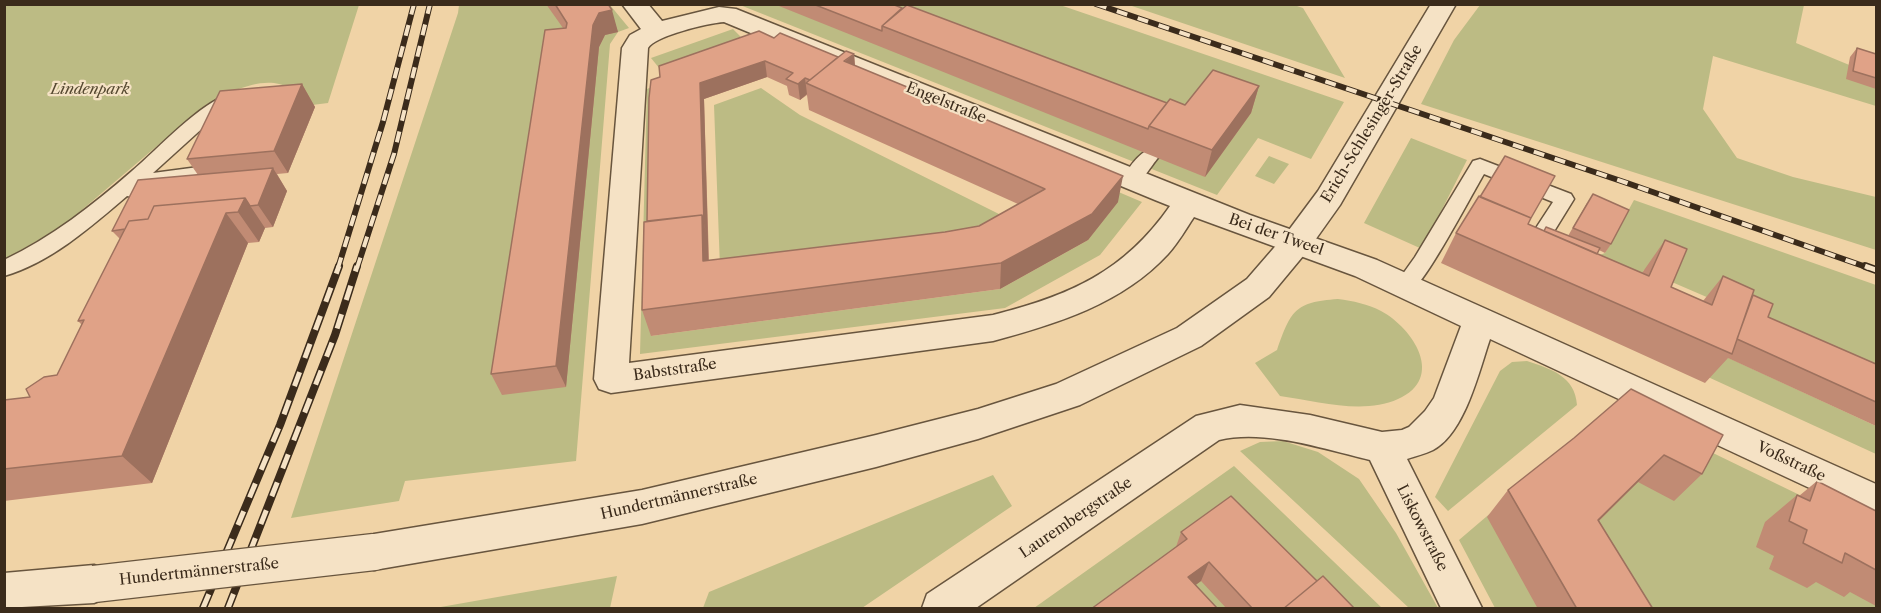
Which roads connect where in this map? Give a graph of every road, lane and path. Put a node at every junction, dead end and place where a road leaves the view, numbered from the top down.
1 (634, 4) edge
2 (1444, 4) edge
3 (695, 11) edge
4 (657, 33) junction
5 (253, 90) edge
6 (1150, 154) edge
7 (206, 172) edge
8 (1131, 178) junction
9 (1189, 202) junction
10 (93, 212) junction
11 (1546, 228) edge
12 (1297, 242) junction
13 (4, 269) edge
14 (1405, 285) junction
15 (1480, 319) junction
16 (1705, 423) joint
17 (1382, 448) junction
18 (1876, 502) edge
19 (4, 592) edge
20 (942, 609) edge
21 (1462, 609) edge

1 - 4 street
2 - 12 street, Erich-Schlesinger-Straße
3 - 4 street, Babststraße
3 - 8 street, Engelstraße
4 - 9 street, Babststraße
5 - 10 lane
6 - 8 lane
7 - 10 lane
8 - 9 street, Engelstraße
9 - 12 street, Bei der Tweel
10 - 13 lane
11 - 14 lane
12 - 14 street, Bei der Tweel
12 - 19 street, Hundertmännerstraße, bridge
14 - 15 street, Bei der Tweel
15 - 16 street, Bei der Tweel
15 - 17 street
16 - 18 street, Voßstraße
17 - 20 street, Laurembergstraße
17 - 21 street, Liskowstraße

